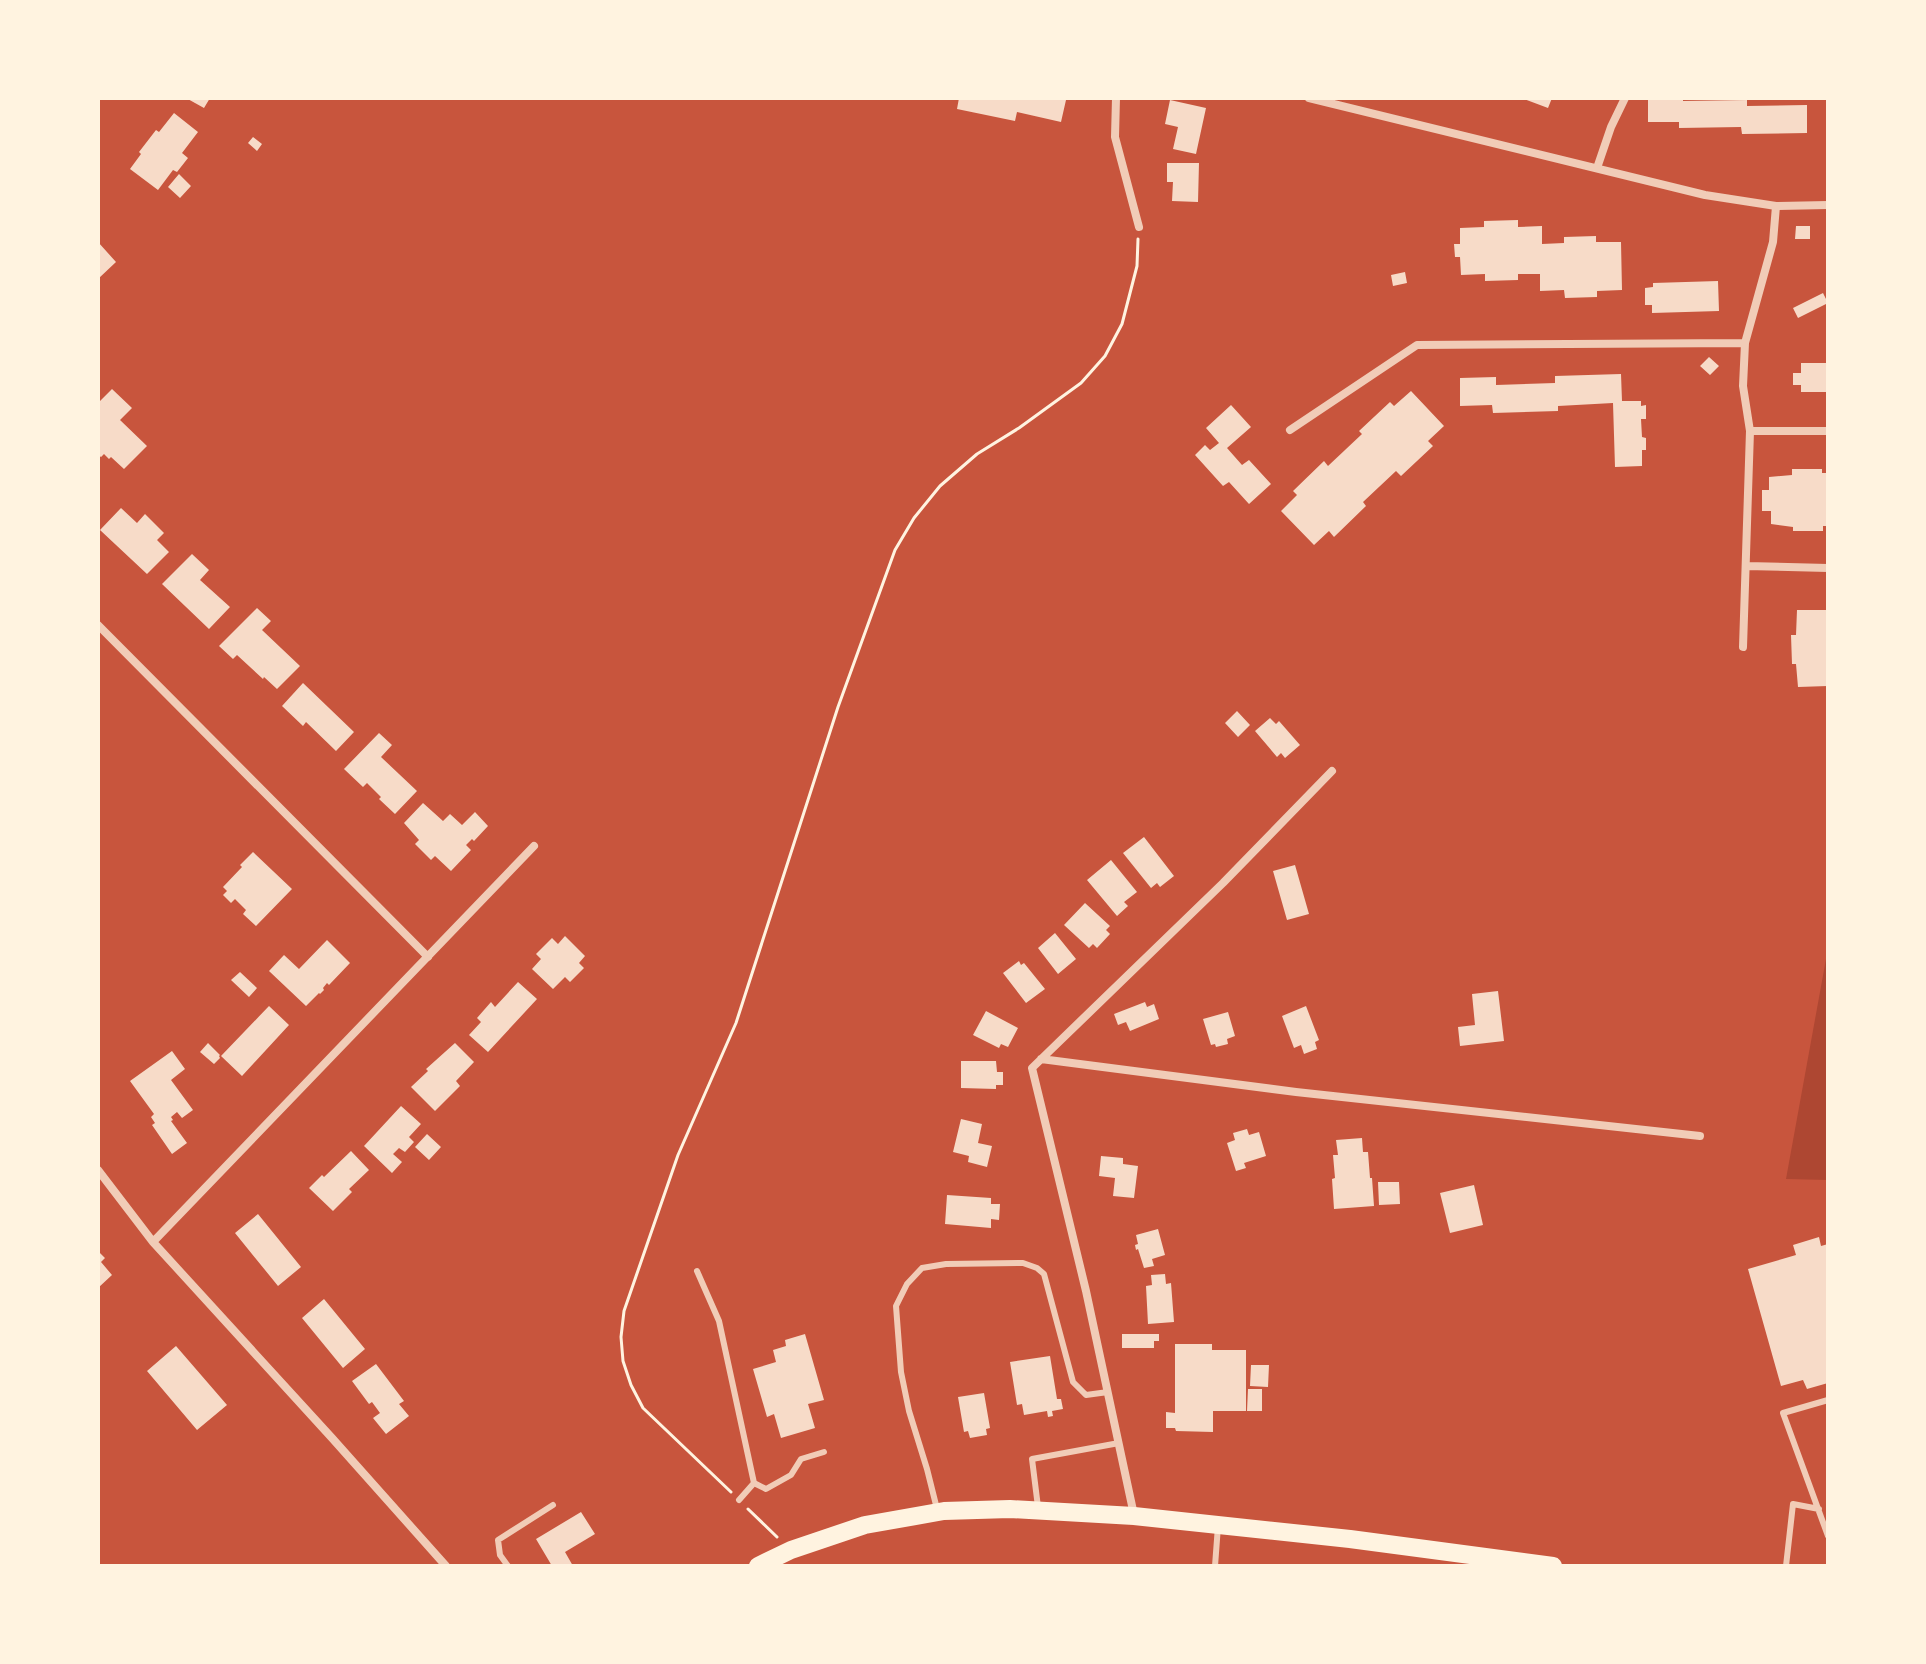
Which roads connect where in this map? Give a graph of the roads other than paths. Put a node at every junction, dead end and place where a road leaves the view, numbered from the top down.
1 (1116, 98) edge
2 (1309, 98) edge
3 (1625, 98) edge
4 (1597, 168) junction
5 (1828, 205) edge
6 (1776, 206) junction
7 (1139, 227) road end
8 (1745, 343) junction
9 (1290, 430) dead end
10 (1750, 431) junction
11 (1828, 431) edge
12 (1746, 566) junction
13 (1828, 568) edge
14 (98, 625) edge
15 (1743, 647) dead end
16 (1332, 771) dead end
17 (534, 846) dead end
18 (428, 957) junction
19 (1041, 1059) junction
20 (1700, 1136) dead end
21 (98, 1170) edge
22 (153, 1242) junction
23 (697, 1271) dead end
24 (1108, 1392) junction
25 (1828, 1400) edge
26 (1119, 1443) junction
27 (824, 1452) dead end
28 (754, 1483) junction
29 (739, 1500) road end
30 (553, 1505) dead end
31 (1819, 1509) junction
32 (1039, 1510) junction
33 (938, 1512) junction
34 (1134, 1516) junction
35 (1218, 1525) junction
36 (1828, 1536) edge
37 (446, 1566) edge
38 (508, 1566) edge
39 (758, 1566) edge
40 (1215, 1566) edge
41 (1553, 1566) edge
42 (1786, 1566) edge

1 - 7 street
2 - 4 street
3 - 4 street
4 - 6 street
5 - 6 street
6 - 8 street
8 - 9 street
8 - 10 street
10 - 11 street
10 - 12 street
12 - 13 street
12 - 15 street
14 - 18 street
16 - 19 street
17 - 18 street
18 - 22 street
19 - 20 street
19 - 24 street
21 - 22 street
22 - 37 street
23 - 28 lane
24 - 26 street
24 - 33 lane
25 - 31 lane
26 - 32 lane
26 - 34 street
27 - 28 lane
28 - 29 lane
30 - 38 lane
31 - 36 lane
31 - 42 lane
32 - 33 main road
32 - 34 main road
33 - 39 main road
34 - 35 main road
35 - 40 lane
35 - 41 main road

